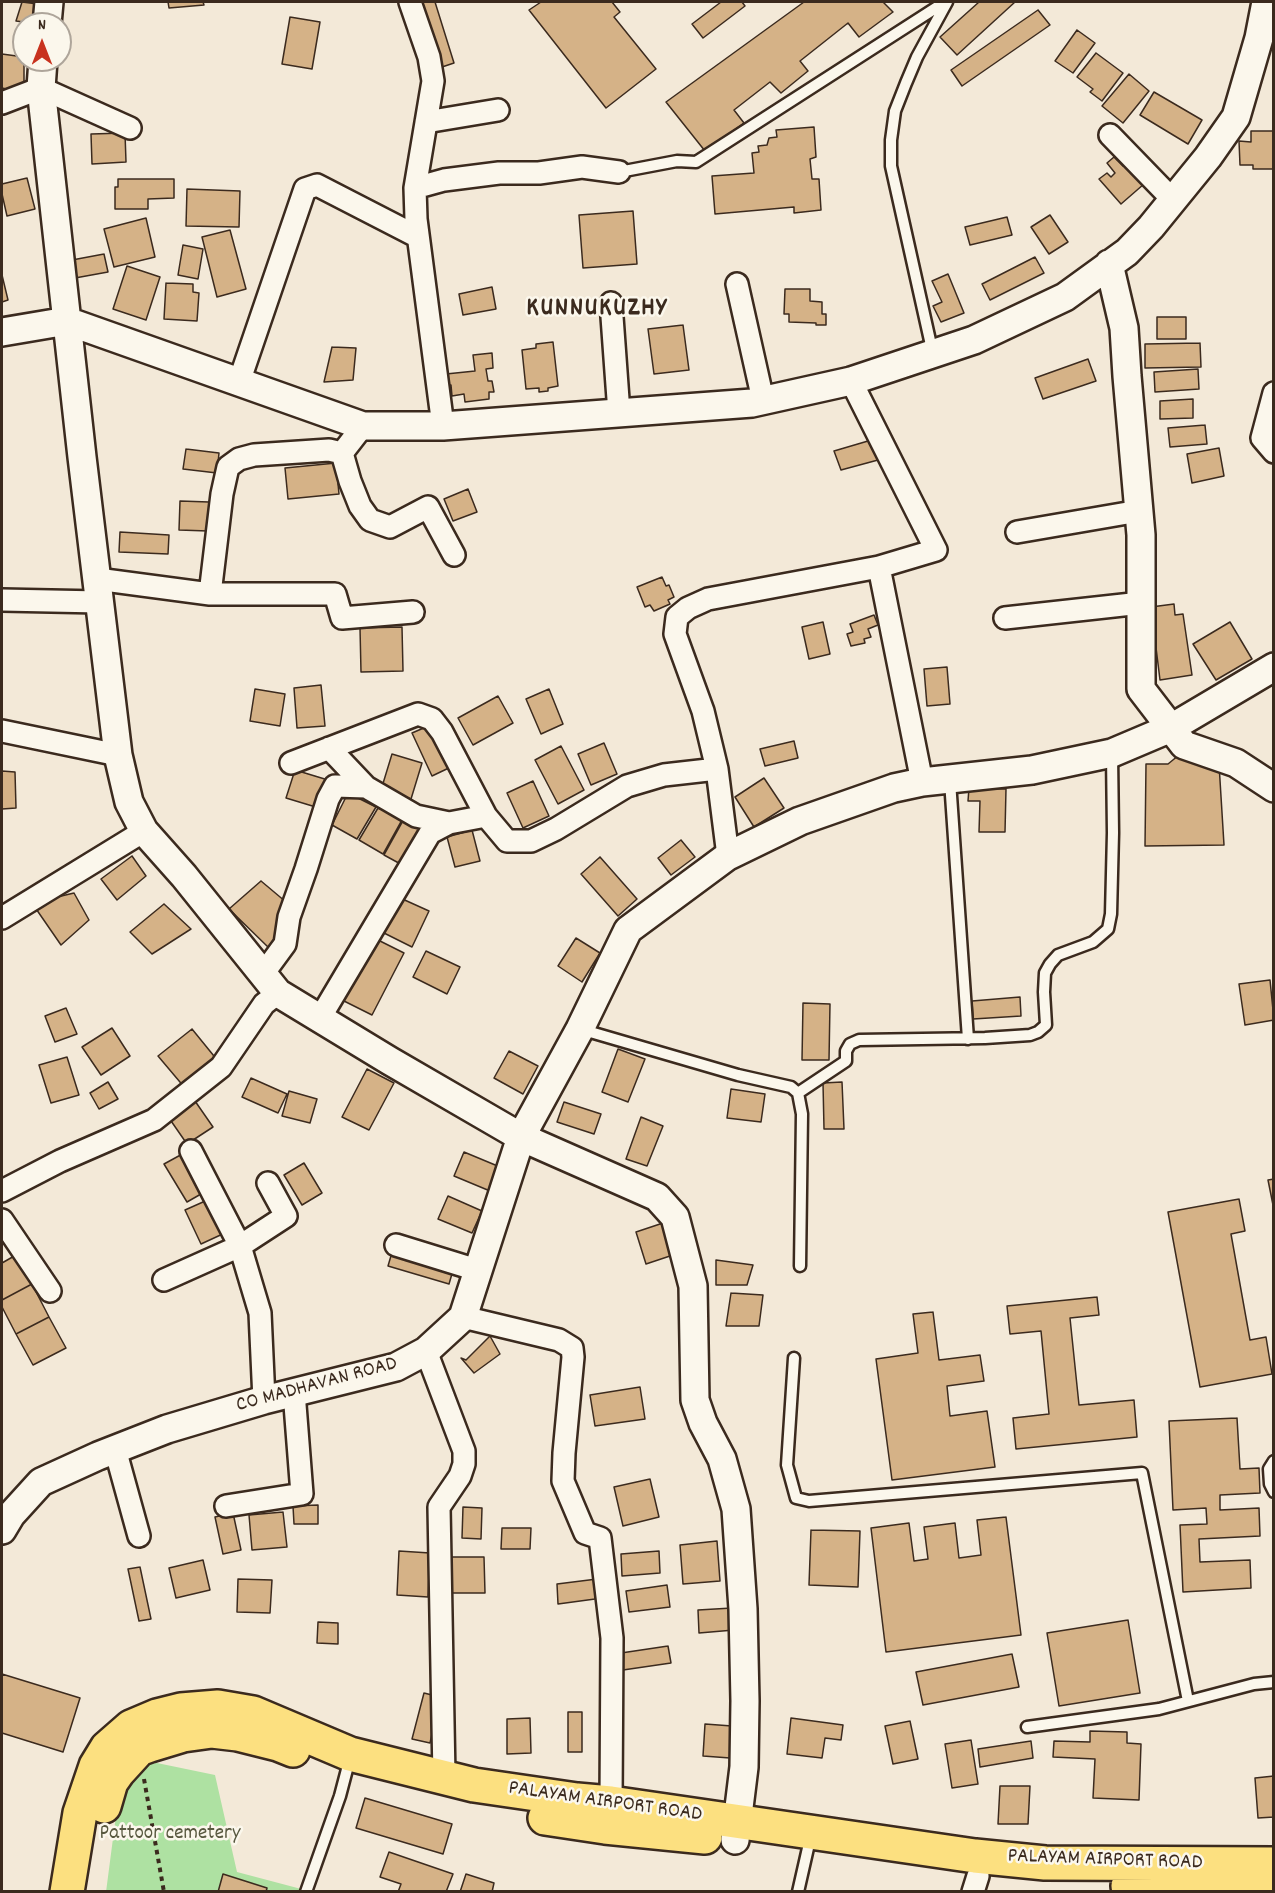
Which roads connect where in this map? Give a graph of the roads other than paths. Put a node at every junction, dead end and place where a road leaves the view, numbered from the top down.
1 (410, 2) edge
2 (946, 2) edge
3 (1266, 2) edge
4 (42, 72) edge
5 (41, 88) junction
6 (2, 103) edge
7 (498, 110) dead end
8 (426, 122) junction
9 (130, 128) dead end
10 (1110, 135) dead end
11 (619, 172) joint
12 (415, 188) junction
13 (1173, 200) junction
14 (418, 237) junction
15 (1109, 264) junction
16 (736, 284) dead end
17 (611, 303) dead end
18 (67, 321) junction
19 (2, 332) edge
20 (933, 354) junction
21 (851, 381) junction
22 (239, 382) junction
23 (1274, 393) edge
24 (764, 400) junction
25 (619, 413) junction
26 (363, 426) junction
27 (443, 426) junction
28 (1274, 452) edge
29 (342, 453) junction
30 (1139, 511) junction
31 (1017, 532) dead end
32 (454, 555) dead end
33 (879, 567) junction
34 (98, 591) junction
35 (210, 594) junction
36 (2, 600) edge
37 (1141, 603) junction
38 (413, 612) dead end
39 (1005, 618) dead end
40 (1274, 667) edge
41 (1171, 728) junction
42 (2, 731) edge
43 (329, 748) junction
44 (1112, 753) junction
45 (118, 755) junction
46 (291, 763) dead end
47 (717, 769) junction
48 (950, 780) junction
49 (922, 782) junction
50 (366, 787) junction
51 (1274, 788) edge
52 (486, 816) junction
53 (449, 823) junction
54 (144, 831) junction
55 (728, 856) junction
56 (2, 918) edge
57 (271, 983) junction
58 (320, 1018) junction
59 (580, 1029) junction
60 (968, 1038) junction
61 (798, 1093) junction
62 (521, 1137) junction
63 (191, 1150) dead end
64 (268, 1183) dead end
65 (2, 1191) edge
66 (2, 1220) edge
67 (396, 1245) dead end
68 (240, 1246) junction
69 (800, 1266) dead end
70 (477, 1270) junction
71 (164, 1280) dead end
72 (50, 1291) dead end
73 (464, 1317) junction
74 (426, 1351) junction
75 (794, 1358) dead end
76 (294, 1392) junction
77 (264, 1400) junction
78 (115, 1449) junction
79 (1274, 1461) edge
80 (1274, 1492) edge
81 (226, 1506) dead end
82 (2, 1530) edge
83 (139, 1536) dead end
84 (1274, 1682) edge
85 (1188, 1701) junction
86 (1027, 1727) dead end
87 (349, 1762) junction
88 (444, 1777) junction
89 (611, 1803) junction
90 (737, 1830) junction
91 (807, 1848) junction
92 (1274, 1864) edge
93 (975, 1884) edge
94 (1274, 1887) edge
95 (1201, 1890) edge
96 (68, 1892) edge
97 (89, 1892) edge
98 (306, 1892) edge
99 (798, 1892) edge

1 - 8 street
2 - 11 lane
2 - 20 lane
3 - 13 street
4 - 5 street
5 - 6 street
5 - 9 street
5 - 18 street
7 - 8 street
8 - 12 street
10 - 13 street
11 - 12 street
12 - 14 street
13 - 15 street
14 - 22 street
14 - 27 street
15 - 20 street
15 - 30 street
16 - 24 street
17 - 25 street
18 - 19 street
18 - 22 street
18 - 34 street
20 - 21 street
21 - 24 street
21 - 33 street
22 - 26 street
23 - 28 street
24 - 25 street
25 - 27 street
26 - 27 street
26 - 29 street
29 - 32 street
29 - 35 street
30 - 31 street
30 - 37 street
33 - 47 street
33 - 49 street
34 - 35 street
34 - 36 street
34 - 45 street
35 - 38 street
37 - 39 street
37 - 41 street
40 - 41 street
41 - 44 street
41 - 51 street
42 - 45 street
43 - 46 street
43 - 50 street
43 - 52 street
44 - 48 street
44 - 60 lane
45 - 54 street
47 - 52 street
47 - 55 street
48 - 49 street
48 - 60 lane
49 - 55 street
50 - 53 street
50 - 57 street
52 - 53 street
53 - 58 street
54 - 56 street
54 - 57 street
55 - 59 street
57 - 58 street
57 - 65 street
58 - 62 street
59 - 61 lane
59 - 62 street
60 - 61 lane
61 - 69 lane
62 - 70 street
62 - 90 street
63 - 68 street
64 - 68 street
66 - 72 street
67 - 70 street
68 - 71 street
68 - 77 street
70 - 73 street
73 - 74 street, CO MADHAVAN ROAD
73 - 89 street
74 - 76 street, CO MADHAVAN ROAD
74 - 88 street
75 - 85 lane
76 - 77 street, CO MADHAVAN ROAD
76 - 81 street
77 - 78 street, CO MADHAVAN ROAD
78 - 82 street, CO MADHAVAN ROAD
78 - 83 street
79 - 80 lane
84 - 85 lane
85 - 86 lane
87 - 88 main road, PALAYAM AIRPORT ROAD
87 - 90 main road, PALAYAM AIRPORT ROAD
87 - 96 main road, PALAYAM AIRPORT ROAD
87 - 97 main road, PALAYAM AIRPORT ROAD
87 - 98 lane
88 - 89 main road, PALAYAM AIRPORT ROAD
89 - 90 main road, PALAYAM AIRPORT ROAD
90 - 91 main road, PALAYAM AIRPORT ROAD
90 - 92 main road, PALAYAM AIRPORT ROAD
91 - 93 main road, PALAYAM AIRPORT ROAD
91 - 99 lane
93 - 95 main road, PALAYAM AIRPORT ROAD
94 - 95 main road, PALAYAM AIRPORT ROAD

